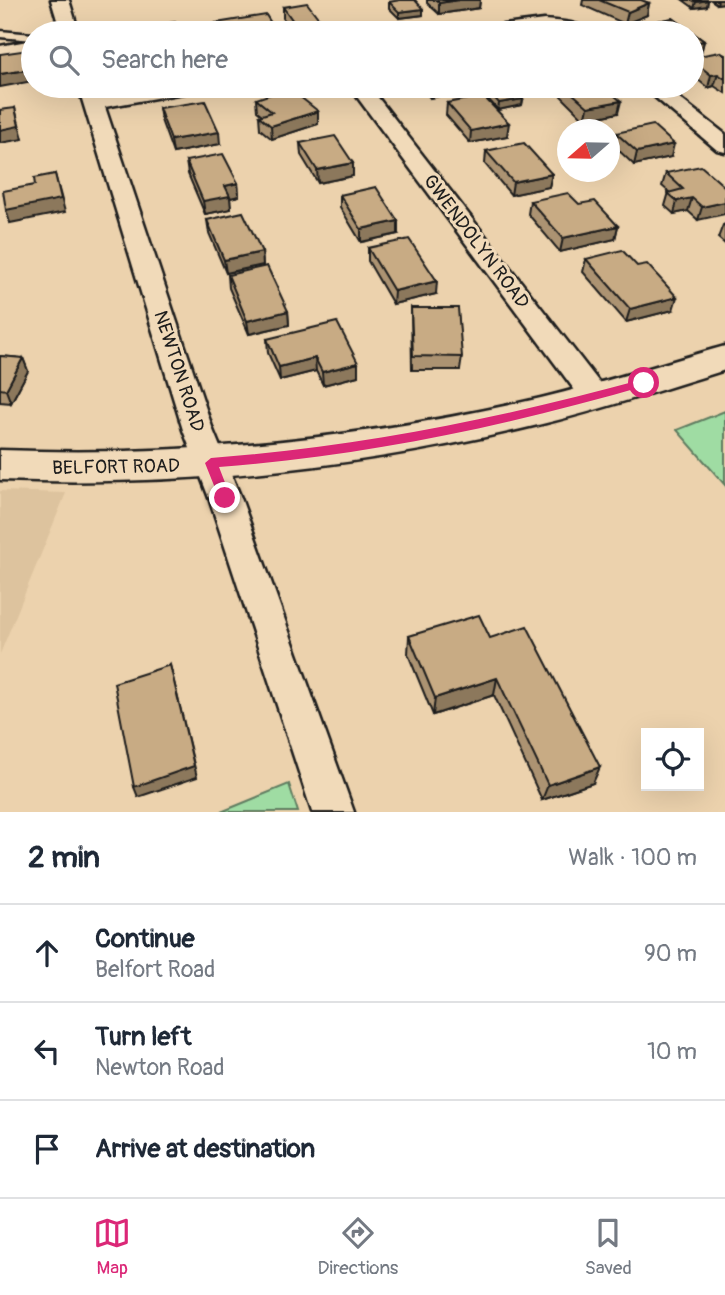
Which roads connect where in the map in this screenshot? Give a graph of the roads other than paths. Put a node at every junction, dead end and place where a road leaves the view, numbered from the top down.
1 (60, 0) edge
2 (66, 21) edge
3 (0, 34) edge
4 (21, 36) edge
5 (21, 48) edge
6 (0, 52) edge
7 (92, 98) edge
8 (368, 98) edge
9 (667, 98) edge
10 (725, 145) edge
11 (725, 358) edge
12 (595, 397) junction
13 (211, 463) junction
14 (0, 465) edge
15 (333, 812) edge

1 - 2 street
3 - 4 lane
5 - 6 street
7 - 13 street, NEWTON ROAD
8 - 12 street, GWENDOLYN ROAD
9 - 10 street
11 - 12 street, BELFORT ROAD
12 - 13 street, BELFORT ROAD
13 - 14 street, BELFORT ROAD
13 - 15 street, NEWTON ROAD

